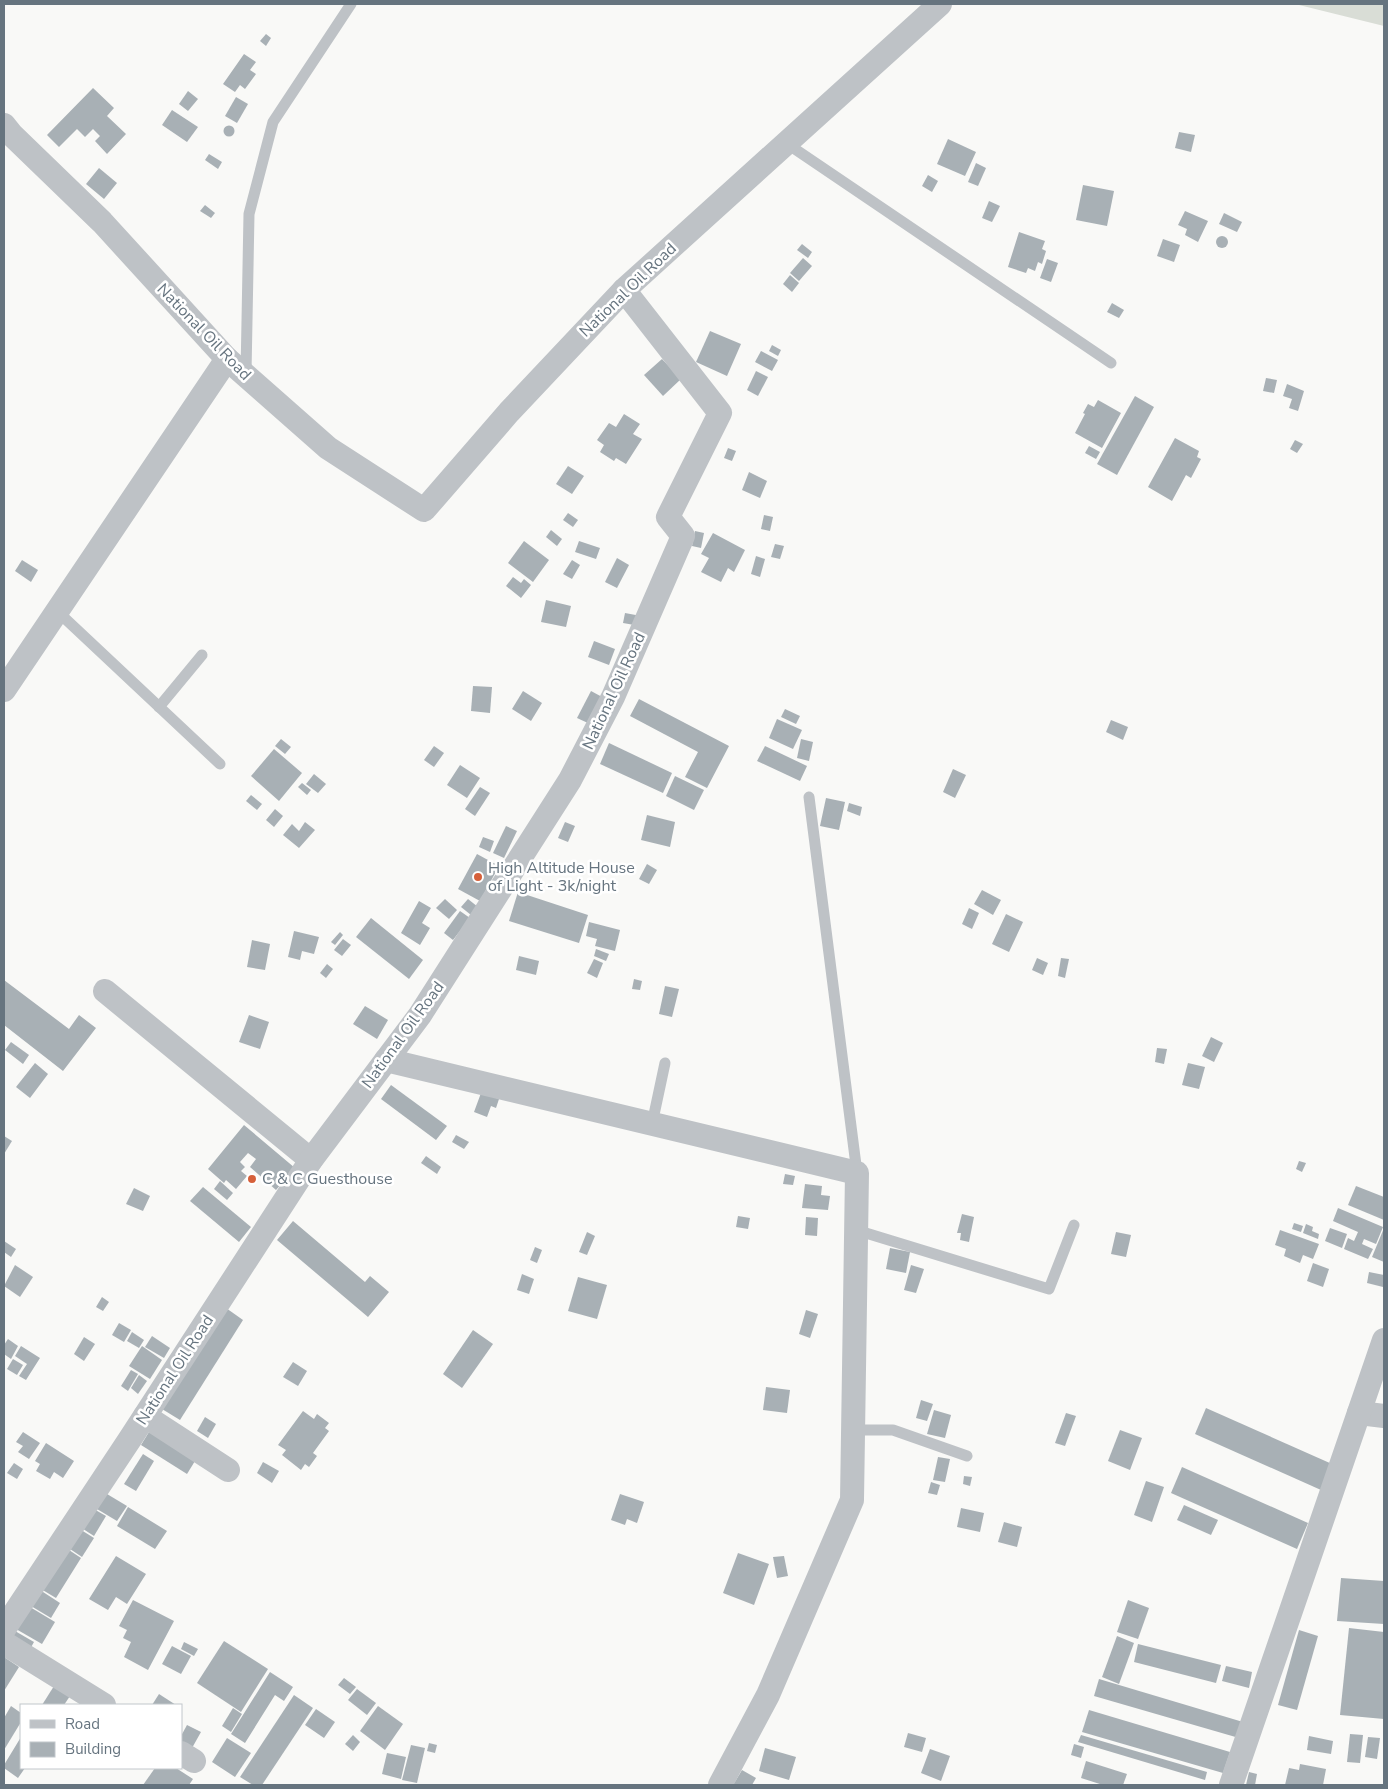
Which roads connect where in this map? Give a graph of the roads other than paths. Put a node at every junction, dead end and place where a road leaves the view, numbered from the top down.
1 (351, 4) edge
2 (940, 4) edge
3 (4, 125) edge
4 (786, 144) junction
5 (624, 290) junction
6 (227, 359) junction
7 (1111, 363) dead end
8 (246, 376) junction
9 (57, 611) junction
10 (202, 655) dead end
11 (4, 690) edge
12 (160, 707) junction
13 (220, 764) dead end
14 (809, 797) dead end
15 (104, 992) dead end
16 (386, 1060) junction
17 (665, 1063) dead end
18 (652, 1124) junction
19 (311, 1160) junction
20 (857, 1173) junction
21 (1074, 1225) dead end
22 (856, 1230) junction
23 (1384, 1340) edge
24 (1359, 1413) junction
25 (145, 1416) junction
26 (1384, 1416) edge
27 (853, 1430) junction
28 (967, 1456) dead end
29 (228, 1470) dead end
30 (4, 1628) edge
31 (4, 1642) edge
32 (102, 1704) edge
33 (720, 1785) edge
34 (1231, 1785) edge

1 - 8 lane
2 - 4 street, National Oil Road
3 - 6 street, National Oil Road
4 - 5 street, National Oil Road
4 - 7 lane
5 - 8 street, National Oil Road
5 - 16 street, National Oil Road
6 - 8 street, National Oil Road
6 - 9 street
9 - 11 street
9 - 12 lane
10 - 12 lane
12 - 13 lane
14 - 20 lane
15 - 19 street
16 - 18 street
16 - 19 street, National Oil Road
17 - 18 lane
18 - 20 street
19 - 25 street, National Oil Road
20 - 22 street
21 - 22 lane
22 - 27 street
23 - 24 street
24 - 26 street
24 - 34 street
25 - 29 street
25 - 30 street, National Oil Road
27 - 28 lane
27 - 33 street
31 - 32 street

